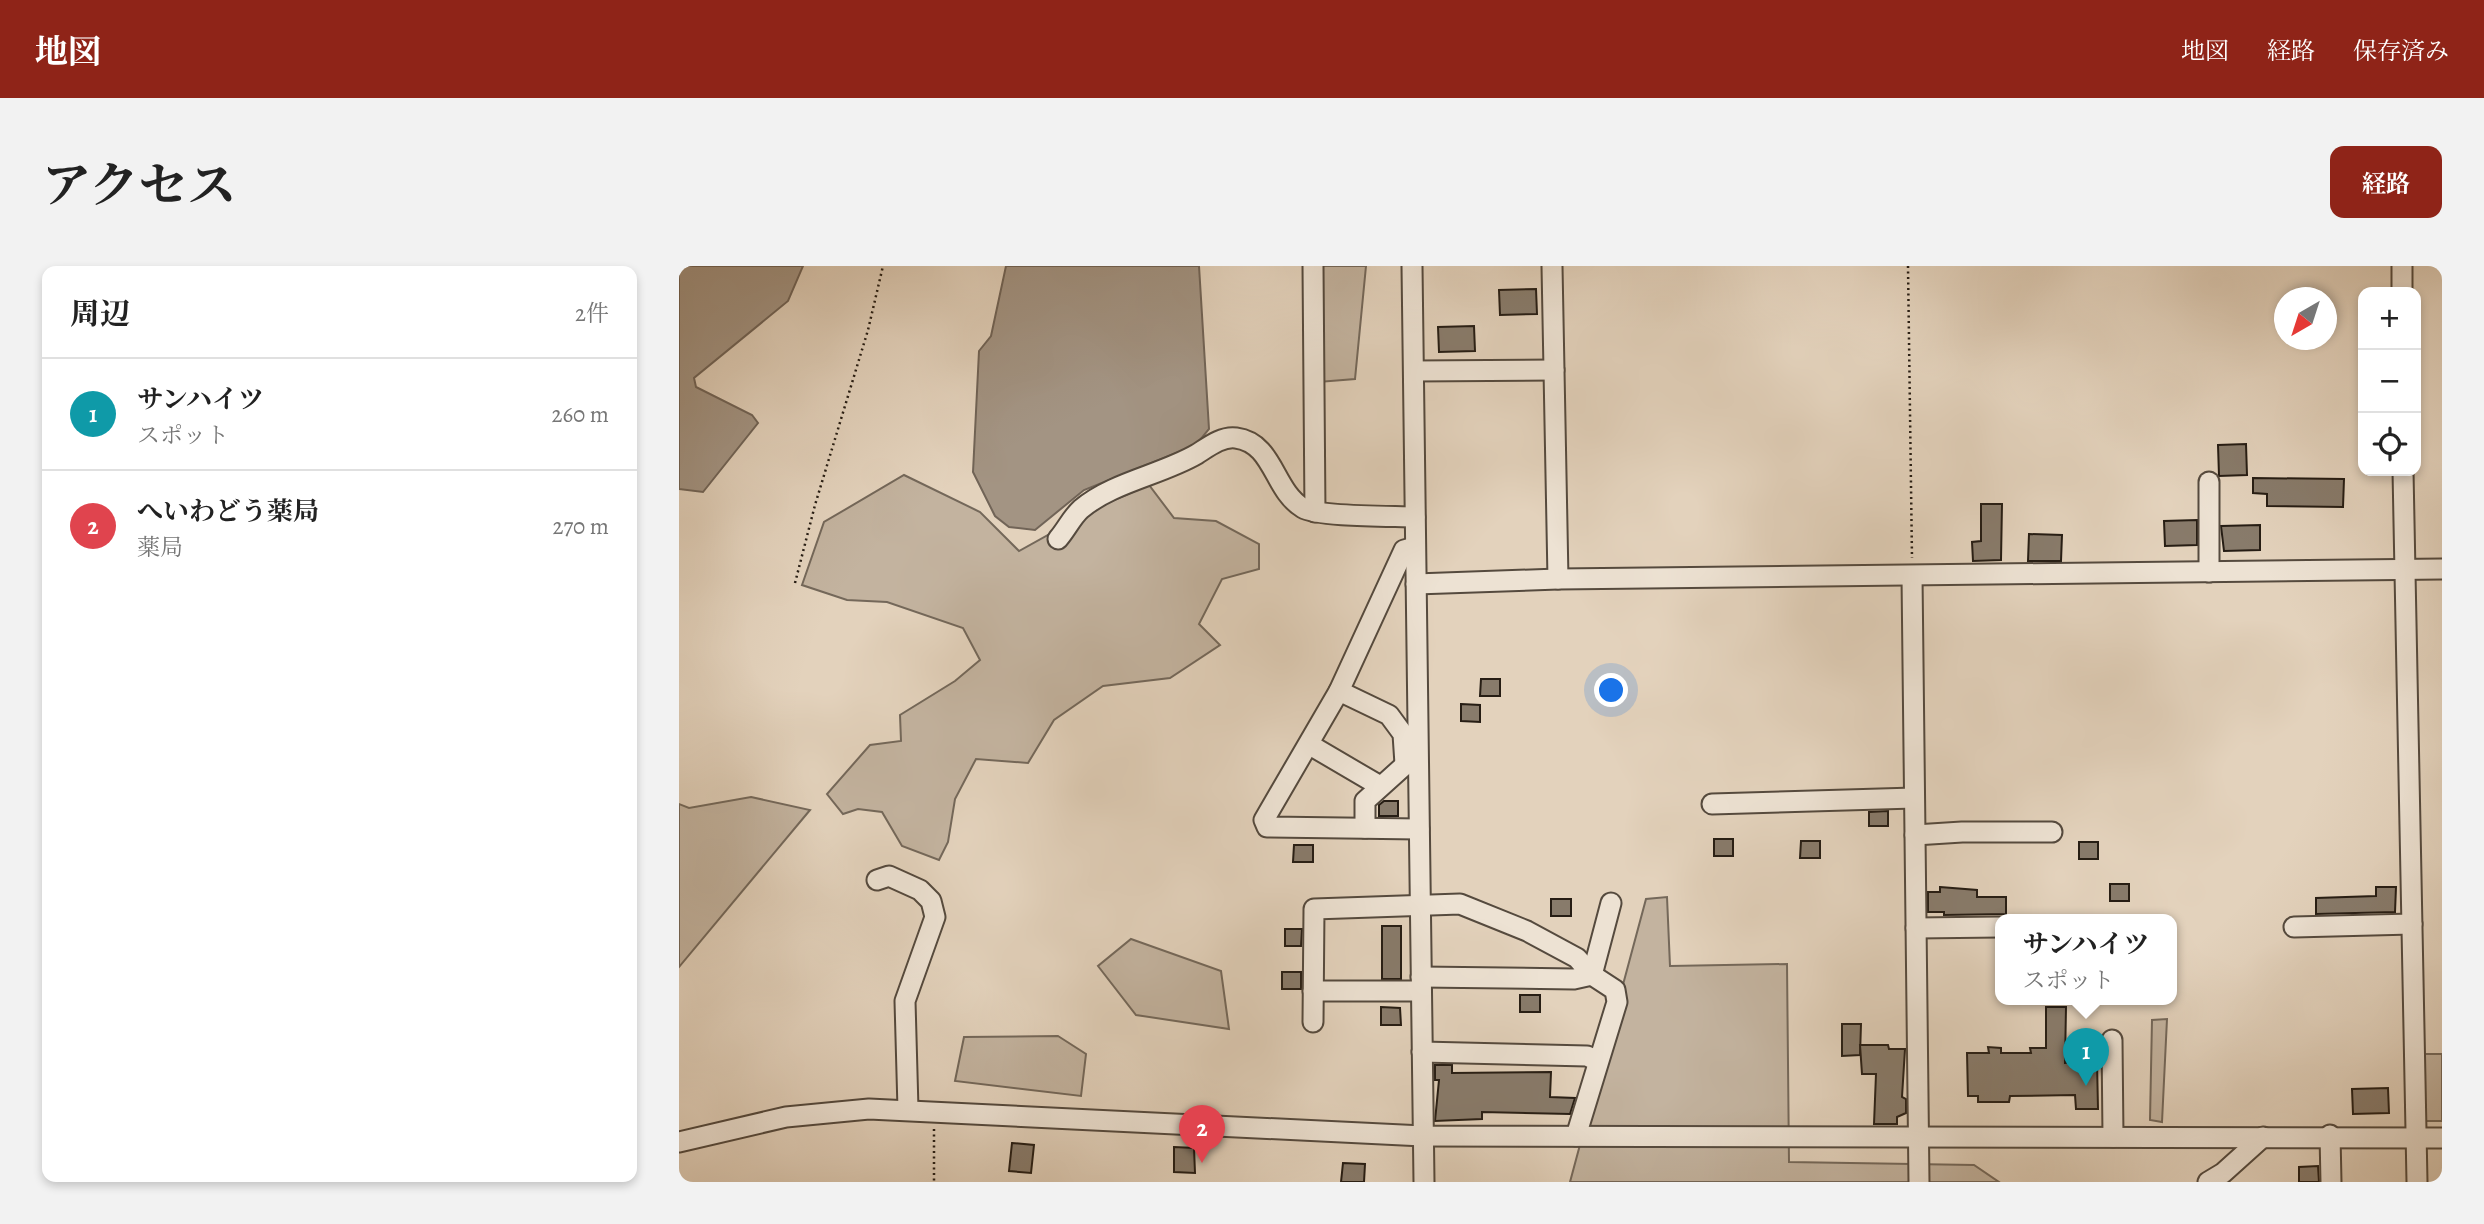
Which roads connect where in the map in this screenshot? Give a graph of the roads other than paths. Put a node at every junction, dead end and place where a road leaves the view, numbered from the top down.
1 (1314, 266) edge
2 (1412, 266) edge
3 (1552, 266) edge
4 (2402, 266) edge
5 (2402, 287) edge
6 (1554, 370) junction
7 (1414, 371) junction
8 (2403, 476) edge
9 (2209, 482) dead end
10 (1315, 512) junction
11 (1415, 517) junction
12 (1058, 539) dead end
13 (1415, 547) junction
14 (2404, 569) junction
15 (2442, 569) edge
16 (2209, 572) junction
17 (1912, 576) junction
18 (1558, 579) junction
19 (1416, 584) junction
20 (1339, 691) junction
21 (1310, 745) junction
22 (1411, 759) junction
23 (1380, 786) junction
24 (1914, 798) junction
25 (1712, 804) dead end
26 (1365, 828) junction
27 (1419, 829) junction
28 (2052, 832) dead end
29 (1915, 835) junction
30 (877, 880) dead end
31 (1611, 903) dead end
32 (1420, 905) junction
33 (2412, 924) junction
34 (1995, 927) edge
35 (2294, 927) dead end
36 (1916, 928) junction
37 (1592, 975) junction
38 (1421, 984) junction
39 (1313, 992) junction
40 (1313, 1022) dead end
41 (2112, 1040) dead end
42 (1422, 1052) junction
43 (1598, 1061) junction
44 (908, 1109) junction
45 (1423, 1136) junction
46 (1576, 1136) junction
47 (2330, 1136) junction
48 (2263, 1137) junction
49 (1919, 1138) junction
50 (2113, 1138) junction
51 (2417, 1138) junction
52 (2442, 1138) edge
53 (679, 1142) edge
54 (1424, 1182) edge
55 (1919, 1182) edge
56 (2208, 1182) edge
57 (2331, 1182) edge
58 (2417, 1182) edge

1 - 10 street
2 - 7 street
3 - 6 street
4 - 5 street
6 - 7 street
6 - 18 street
7 - 11 street
8 - 14 street
9 - 16 street
10 - 11 street
10 - 12 street
11 - 13 street
13 - 19 street
13 - 20 street
14 - 15 street
14 - 16 street
14 - 33 street
16 - 17 street
17 - 18 street
17 - 24 street
18 - 19 street
19 - 22 street
20 - 21 street
20 - 22 street
21 - 23 street
21 - 26 street
22 - 23 street
22 - 27 street
23 - 26 street
24 - 25 street
24 - 29 street
26 - 27 street
27 - 32 street
28 - 29 street
29 - 36 street
30 - 44 street
31 - 37 street
32 - 37 street
32 - 38 street
32 - 39 street
33 - 35 street
33 - 51 street
34 - 36 street
36 - 49 street
37 - 38 street
37 - 43 street
38 - 39 street
38 - 42 street
39 - 40 street
41 - 50 street
42 - 43 street
42 - 45 street
43 - 46 street
44 - 45 street
44 - 53 street
45 - 46 street
45 - 54 street
46 - 49 street
47 - 48 street
47 - 51 street
47 - 57 street
48 - 50 street
48 - 56 street
49 - 50 street
49 - 55 street
51 - 52 street
51 - 58 street

